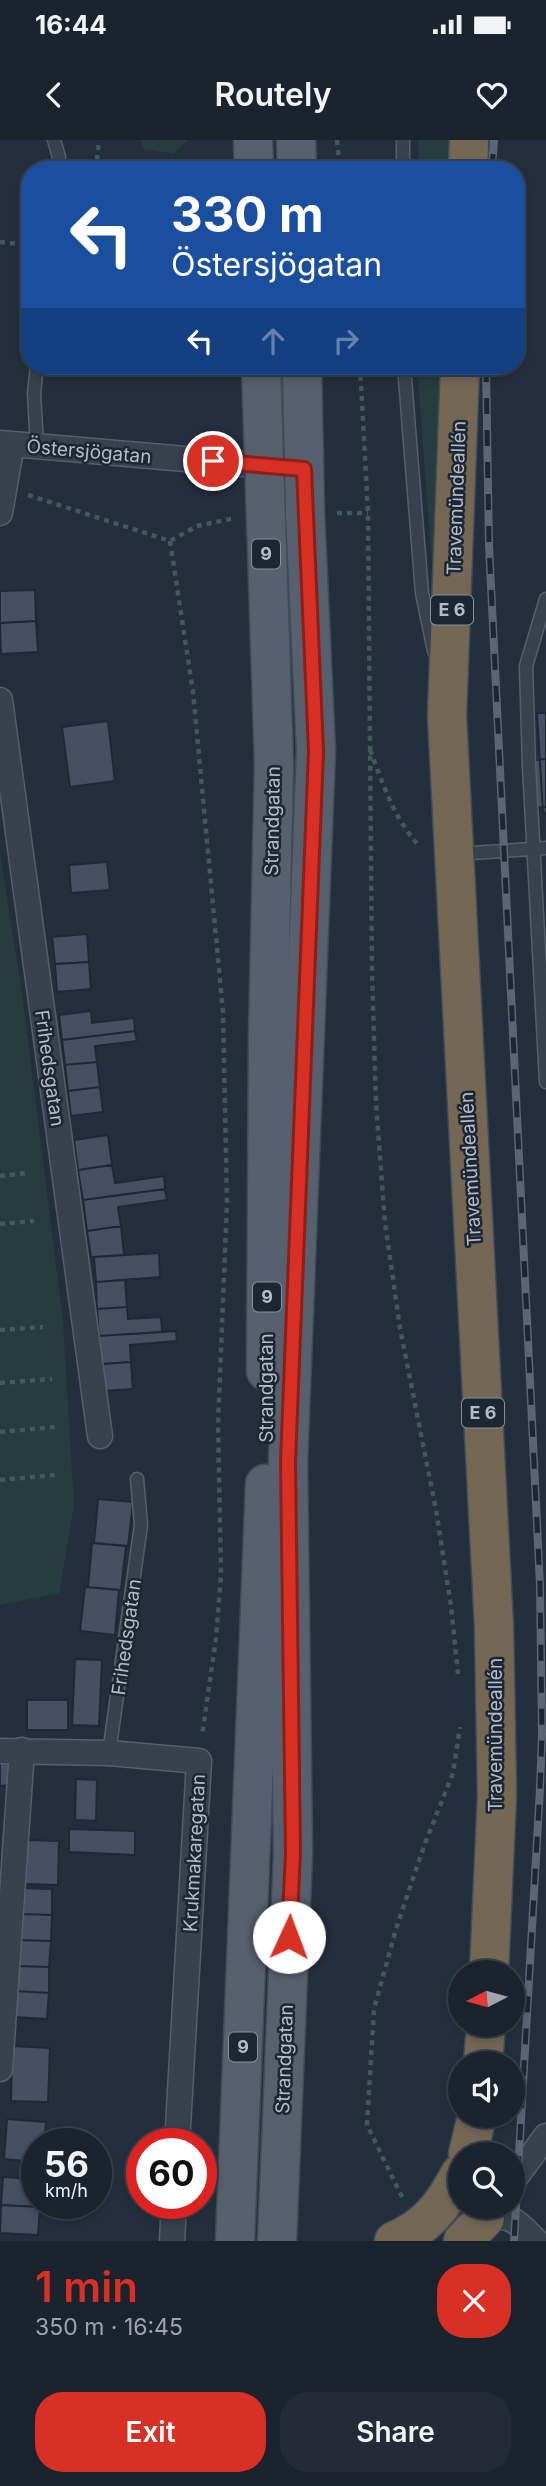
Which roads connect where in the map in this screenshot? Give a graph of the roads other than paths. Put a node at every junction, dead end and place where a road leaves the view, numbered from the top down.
1 (54, 140) edge
2 (253, 140) edge
3 (296, 140) edge
4 (403, 140) edge
5 (469, 140) edge
6 (59, 161) edge
7 (254, 161) edge
8 (297, 161) edge
9 (403, 161) edge
10 (468, 161) edge
11 (36, 375) edge
12 (261, 375) edge
13 (302, 375) edge
14 (405, 375) edge
15 (460, 375) edge
16 (6, 444) edge
17 (37, 446) junction
18 (263, 466) junction
19 (304, 469) junction
20 (0, 513) edge
21 (546, 599) edge
22 (0, 700) edge
23 (447, 715) junction
24 (540, 848) edge
25 (453, 854) junction
26 (546, 1082) edge
27 (100, 1436) dead end
28 (137, 1479) dead end
29 (11, 1751) edge
30 (109, 1753) junction
31 (490, 1960) edge
32 (0, 2069) edge
33 (178, 2128) edge
34 (546, 2136) edge
35 (525, 2165) edge
36 (448, 2211) edge
37 (173, 2219) edge
38 (511, 2219) edge
39 (408, 2234) edge
40 (172, 2241) edge
41 (235, 2241) edge
42 (277, 2241) edge
43 (536, 2241) edge

1 - 6 lane
2 - 7 main road
3 - 8 main road
4 - 9 lane
5 - 10 highway
11 - 17 lane
12 - 18 main road, Strandgatan / 9
13 - 19 main road, Strandgatan / 9
14 - 23 lane
15 - 23 highway, Travemündeallén / E 6
16 - 17 street, Östersjögatan
16 - 20 street
17 - 18 street, Östersjögatan
18 - 19 street, Östersjögatan
18 - 41 main road, Strandgatan / 9
19 - 42 main road, Strandgatan / 9
21 - 24 lane
22 - 27 street, Frihedsgatan
23 - 25 highway, Travemündeallén / E 6
24 - 25 lane
24 - 26 lane
25 - 31 highway, Travemündeallén / E 6
28 - 30 lane, Frihedsgatan
29 - 30 street, Krukmakaregatan
29 - 32 street
30 - 33 street, Krukmakaregatan
34 - 35 street
36 - 39 highway
37 - 40 street
38 - 43 street

